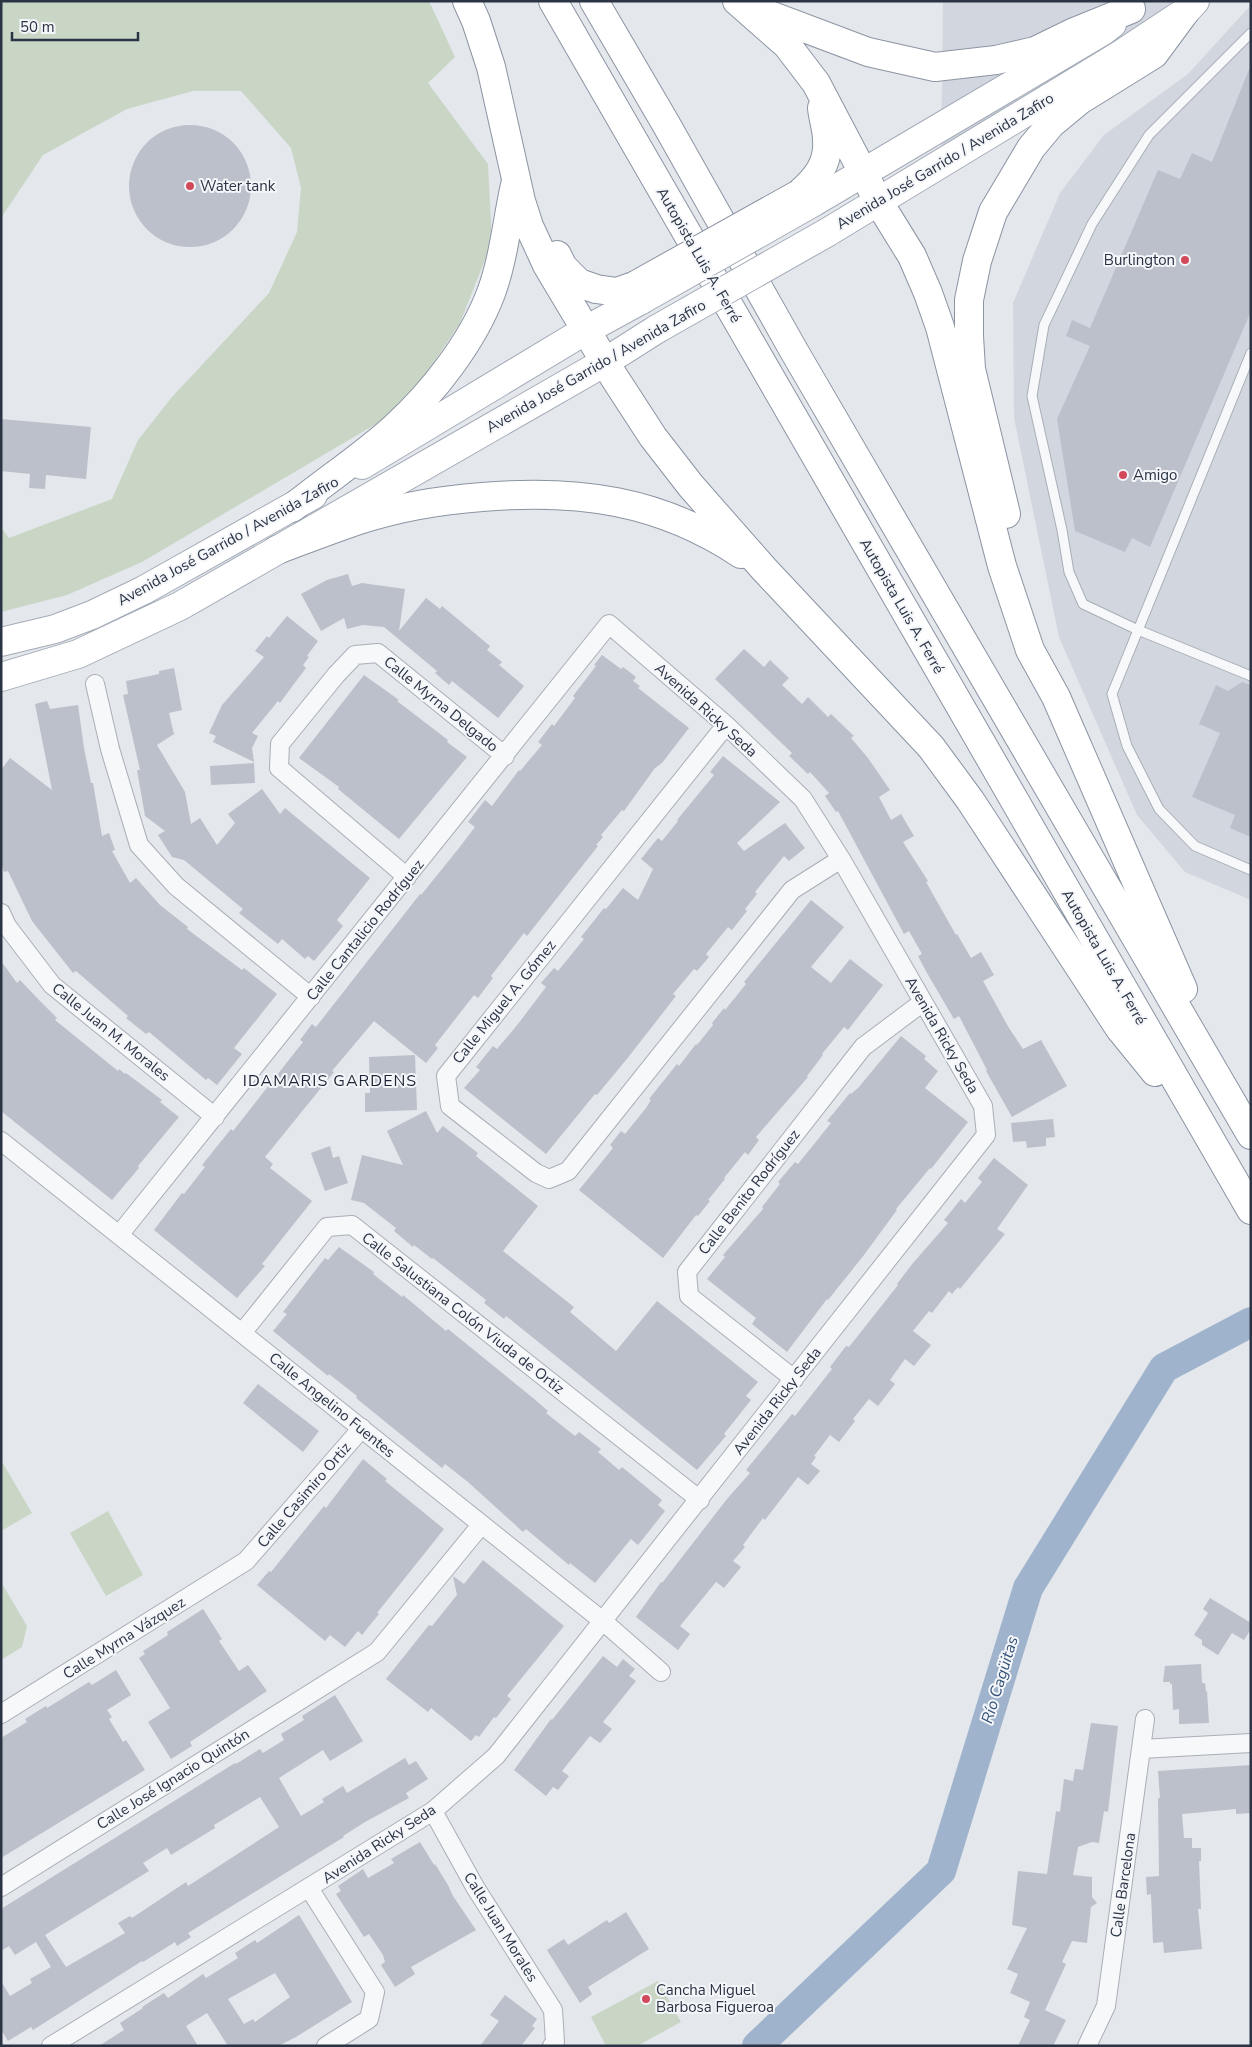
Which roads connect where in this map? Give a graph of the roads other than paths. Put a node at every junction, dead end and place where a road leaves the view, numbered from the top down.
1 (466, 1) edge
2 (554, 1) edge
3 (594, 1) edge
4 (740, 3) edge
5 (1136, 5) edge
6 (1190, 7) edge
7 (1251, 33) edge
8 (821, 92) junction
9 (864, 173) junction
10 (516, 178) junction
11 (806, 199) junction
12 (878, 201) junction
13 (637, 293) junction
14 (586, 330) junction
15 (1251, 352) edge
16 (605, 362) junction
17 (292, 508) junction
18 (277, 550) junction
19 (764, 569) junction
20 (609, 624) joint
21 (1138, 630) junction
22 (1, 642) edge
23 (1251, 676) edge
24 (1, 677) edge
25 (94, 684) dead end
26 (1056, 697) junction
27 (726, 725) junction
28 (505, 756) junction
29 (841, 859) junction
30 (1251, 870) edge
31 (407, 877) junction
32 (1, 912) edge
33 (311, 997) junction
34 (923, 1002) junction
35 (1220, 1082) junction
36 (215, 1117) junction
37 (1205, 1133) junction
38 (1251, 1135) edge
39 (1, 1140) edge
40 (1251, 1210) edge
41 (120, 1235) junction
42 (242, 1333) junction
43 (794, 1379) junction
44 (362, 1428) junction
45 (700, 1500) junction
46 (481, 1525) junction
47 (246, 1561) joint
48 (604, 1622) junction
49 (661, 1672) dead end
50 (1, 1714) edge
51 (1145, 1719) dead end
52 (1251, 1743) edge
53 (1142, 1748) junction
54 (432, 1812) junction
55 (1, 1887) edge
56 (309, 1888) junction
57 (51, 2046) edge
58 (326, 2046) edge
59 (552, 2046) edge
60 (1086, 2046) edge

1 - 10 main road
2 - 37 main road, Autopista Luis A. Ferré
3 - 35 main road
4 - 5 main road
4 - 8 main road
5 - 9 main road, Avenida José Garrido / Avenida Zafiro
6 - 12 main road, Avenida José Garrido / Avenida Zafiro
6 - 26 main road
7 - 21 lane
8 - 9 main road
8 - 11 main road
9 - 11 main road, Avenida José Garrido / Avenida Zafiro
9 - 12 main road
10 - 13 main road
10 - 14 main road
10 - 17 main road
11 - 13 main road, Avenida José Garrido / Avenida Zafiro, bridge
12 - 16 main road, Avenida José Garrido / Avenida Zafiro, bridge
12 - 26 main road
13 - 14 main road, Avenida José Garrido / Avenida Zafiro
14 - 16 main road
14 - 17 main road, Avenida José Garrido / Avenida Zafiro
15 - 21 lane
16 - 18 main road, Avenida José Garrido / Avenida Zafiro
16 - 19 main road
17 - 22 main road, Avenida José Garrido / Avenida Zafiro
18 - 19 main road
18 - 24 main road, Avenida José Garrido / Avenida Zafiro
19 - 37 main road
20 - 27 street, Avenida Ricky Seda
20 - 28 street, Calle Cantalicio Rodríguez
21 - 23 lane
21 - 30 lane
25 - 33 street
26 - 35 main road
27 - 29 street, Avenida Ricky Seda
27 - 29 street, Calle Miguel A. Gómez
28 - 31 street, Calle Cantalicio Rodríguez
28 - 31 street, Calle Myrna Delgado
29 - 34 street, Avenida Ricky Seda
31 - 33 street, Calle Cantalicio Rodríguez
32 - 36 street, Calle Juan M. Morales
33 - 36 street, Calle Cantalicio Rodríguez
34 - 43 street, Avenida Ricky Seda
34 - 43 street, Calle Benito Rodríguez
35 - 38 main road
36 - 41 street, Calle Cantalicio Rodríguez
37 - 40 main road, Autopista Luis A. Ferré
39 - 41 street, Calle Angelino Fuentes
41 - 42 street, Calle Angelino Fuentes
42 - 44 street, Calle Angelino Fuentes
42 - 45 street, Calle Salustiana Colón Viuda de Ortiz
43 - 45 street, Avenida Ricky Seda
44 - 46 street, Calle Angelino Fuentes
44 - 47 street, Calle Casimiro Ortiz
45 - 48 street, Avenida Ricky Seda
46 - 48 street, Calle Angelino Fuentes
46 - 55 street, Calle José Ignacio Quintón
47 - 50 street, Calle Myrna Vázquez
48 - 49 street, Calle Angelino Fuentes
48 - 54 street, Avenida Ricky Seda
51 - 53 street, Calle Barcelona
52 - 53 street
53 - 60 street, Calle Barcelona
54 - 56 street, Avenida Ricky Seda
54 - 59 street, Calle Juan Morales
56 - 57 street, Avenida Ricky Seda
56 - 58 street

